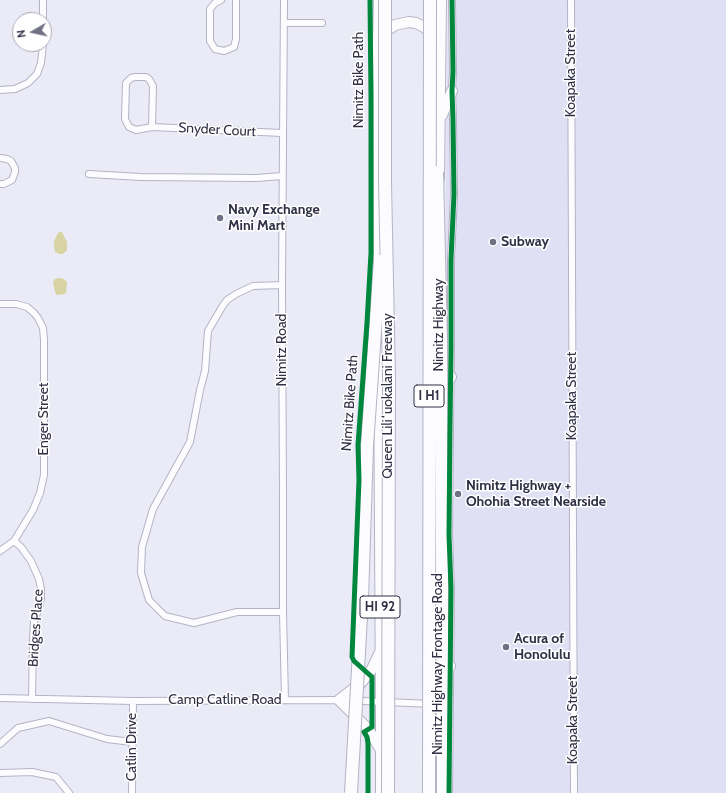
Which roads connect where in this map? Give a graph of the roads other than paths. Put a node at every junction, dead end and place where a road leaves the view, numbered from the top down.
1 (43, 0) edge
2 (221, 0) edge
3 (236, 0) edge
4 (284, 0) edge
5 (379, 0) edge
6 (385, 0) edge
7 (430, 0) edge
8 (434, 0) edge
9 (441, 0) edge
10 (452, 0) edge
11 (571, 0) edge
12 (43, 12) edge
13 (322, 22) dead end
14 (284, 23) junction
15 (378, 44) junction
16 (42, 52) edge
17 (440, 58) junction
18 (0, 90) edge
19 (452, 91) junction
20 (440, 121) junction
21 (152, 127) junction
22 (282, 133) junction
23 (0, 158) edge
24 (89, 174) dead end
25 (282, 176) junction
26 (385, 182) junction
27 (0, 184) edge
28 (282, 285) junction
29 (0, 304) edge
30 (451, 377) junction
31 (438, 398) junction
32 (438, 514) junction
33 (449, 535) junction
34 (14, 541) junction
35 (0, 551) edge
36 (283, 612) junction
37 (381, 650) junction
38 (450, 666) junction
39 (432, 688) junction
40 (0, 698) edge
41 (32, 699) junction
42 (133, 700) junction
43 (285, 700) junction
44 (339, 700) junction
45 (381, 702) junction
46 (432, 704) junction
47 (450, 707) junction
48 (132, 742) junction
49 (0, 744) edge
50 (381, 750) junction
51 (0, 773) edge
52 (69, 793) edge
53 (132, 793) edge
54 (351, 793) edge
55 (381, 793) edge
56 (388, 793) edge
57 (428, 793) edge
58 (433, 793) edge
59 (443, 793) edge
60 (449, 793) edge
61 (574, 793) edge

1 - 12 street
2 - 3 street
4 - 14 street, Nimitz Road
5 - 15 main road, HI 92
6 - 26 highway, Queen Liliʻuokalani Freeway, bridge
7 - 57 highway, I H1, bridge
8 - 59 highway, bridge
9 - 17 main road, Nimitz Highway
10 - 19 street, Nimitz Highway Frontage Road
11 - 61 street, Koapaka Street
13 - 14 street
14 - 22 street, Nimitz Road
15 - 17 main road
15 - 37 main road, HI 92
16 - 18 street
17 - 20 main road, Nimitz Highway
19 - 20 main road
19 - 30 street, Nimitz Highway Frontage Road
20 - 31 main road, Nimitz Highway
21 - 21 street, Snyder Court
21 - 22 street, Snyder Court
22 - 25 street, Nimitz Road
23 - 27 street
24 - 25 street
25 - 28 street, Nimitz Road
26 - 54 highway, bridge
26 - 56 highway, Queen Liliʻuokalani Freeway, bridge
28 - 36 street, Nimitz Road
28 - 36 street
29 - 34 street, Enger Street
30 - 31 main road
30 - 33 street, Nimitz Highway Frontage Road
31 - 32 main road, Nimitz Highway
32 - 33 main road
32 - 39 main road, Nimitz Highway
33 - 38 street, Nimitz Highway Frontage Road
34 - 35 street, Enger Street
34 - 41 street, Bridges Place
36 - 43 street, Nimitz Road
37 - 44 main road
37 - 45 main road, HI 92
38 - 39 main road
38 - 47 street, Nimitz Highway Frontage Road
39 - 46 main road, Nimitz Highway
40 - 41 street, Camp Catline Road
41 - 42 street, Camp Catline Road
42 - 43 street, Camp Catline Road
42 - 48 street, Catlin Drive
43 - 44 street, Camp Catline Road
44 - 45 street, Camp Catline Road
44 - 50 main road
45 - 46 street, Camp Catline Road
45 - 50 main road, HI 92
46 - 47 street, Camp Catline Road
46 - 58 main road, Nimitz Highway
47 - 60 street, Nimitz Highway Frontage Road
48 - 49 street
48 - 53 street, Catlin Drive
50 - 55 main road, HI 92
51 - 52 street

